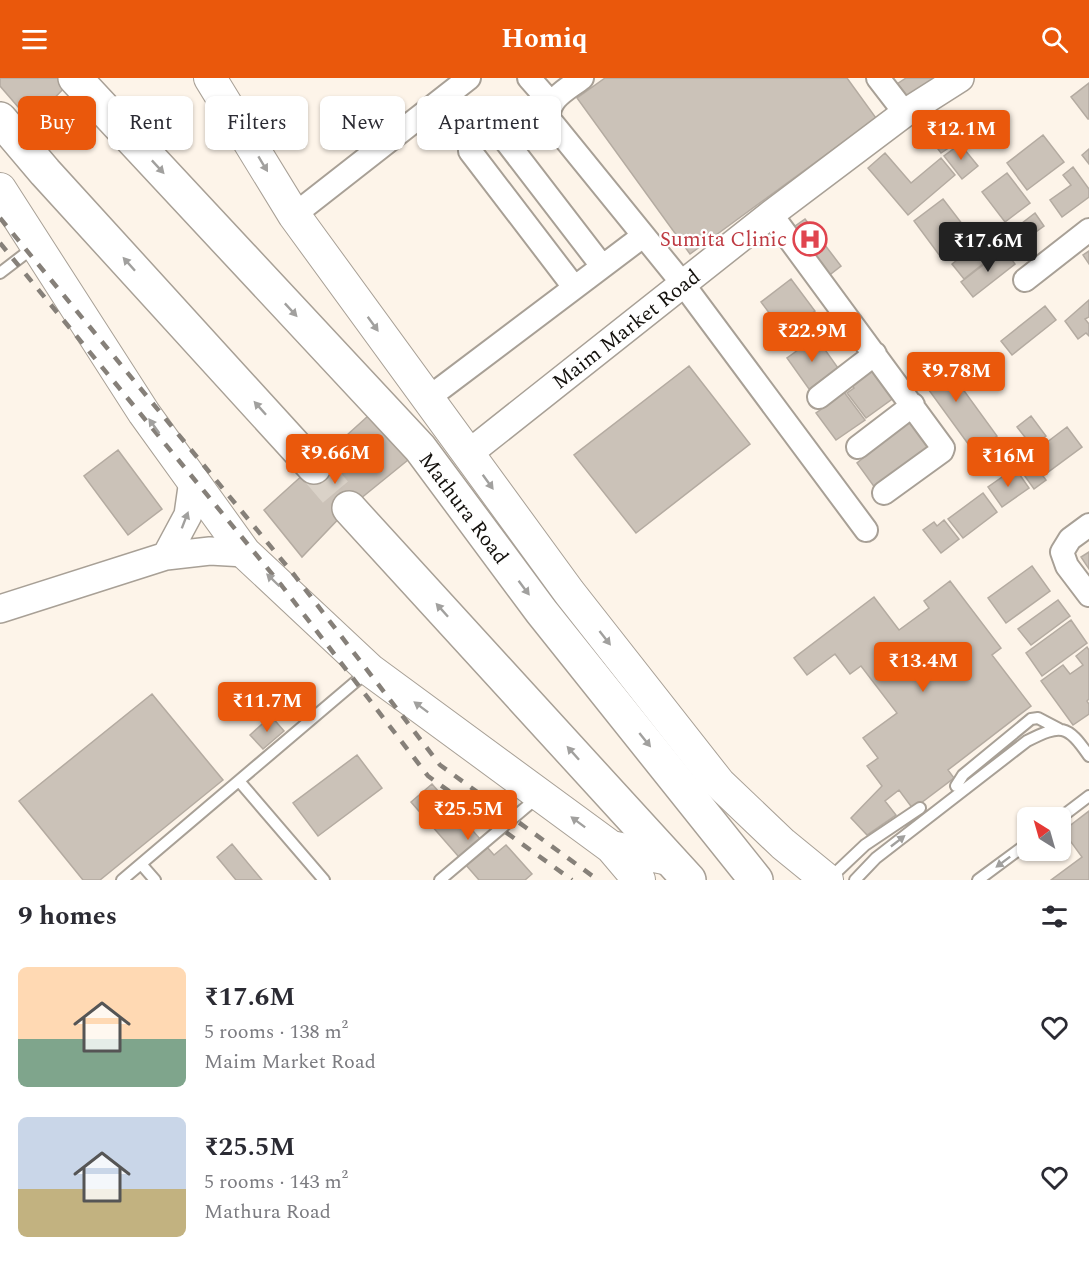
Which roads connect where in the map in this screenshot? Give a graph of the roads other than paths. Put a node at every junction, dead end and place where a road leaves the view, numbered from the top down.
1 (75, 78) edge
2 (210, 78) edge
3 (469, 78) edge
4 (529, 78) edge
5 (582, 78) edge
6 (878, 78) edge
7 (960, 78) edge
8 (545, 96) edge
9 (560, 96) edge
10 (905, 113) junction
11 (0, 119) edge
12 (561, 134) edge
13 (513, 150) edge
14 (470, 151) dead end
15 (0, 189) edge
16 (771, 214) junction
17 (294, 215) junction
18 (1089, 230) edge
19 (643, 236) junction
20 (36, 245) junction
21 (602, 266) junction
22 (0, 273) edge
23 (1025, 280) dead end
24 (683, 284) junction
25 (574, 287) junction
26 (875, 354) junction
27 (819, 397) dead end
28 (427, 399) junction
29 (913, 405) junction
30 (858, 447) dead end
31 (468, 454) junction
32 (314, 466) tunnel mouth
33 (192, 480) junction
34 (884, 493) dead end
35 (349, 508) tunnel mouth
36 (1089, 525) edge
37 (866, 530) dead end
38 (245, 553) junction
39 (165, 556) junction
40 (1089, 595) edge
41 (0, 609) edge
42 (370, 670) junction
43 (1059, 729) junction
44 (1089, 756) edge
45 (239, 781) junction
46 (956, 786) dead end
47 (541, 795) junction
48 (1089, 795) edge
49 (920, 808) dead end
50 (1071, 810) edge
51 (611, 847) junction
52 (1017, 851) edge
53 (141, 864) junction
54 (679, 869) edge
55 (122, 880) edge
56 (155, 880) edge
57 (324, 880) edge
58 (440, 880) edge
59 (639, 880) edge
60 (756, 880) edge
61 (828, 880) edge
62 (855, 880) edge
63 (978, 880) edge

1 -> 60 highway, Mathura Road
2 -> 17 main road, Mathura Road
3 - 17 street
4 - 8 street
5 - 9 street
6 - 10 street
7 - 10 street, Maim Market Road
10 - 16 street, Maim Market Road
32 -> 11 highway
12 - 19 street
13 - 21 street
14 - 25 street
15 - 20 main road
16 - 24 street, Maim Market Road
16 - 26 street
17 -> 28 main road, Mathura Road
18 - 23 street
19 - 21 street
19 - 24 street
20 - 22 lane
33 -> 20 main road
21 - 25 street
24 - 31 street, Maim Market Road
24 - 37 street
25 - 28 street
26 - 27 street
26 - 29 street
28 - 31 main road, Mathura Road
29 - 30 street
29 - 34 street
31 -> 61 main road, Mathura Road
33 - 38 main road
39 -> 33 street
54 -> 35 highway
36 - 40 street
38 - 39 street
42 -> 38 main road
39 - 41 street
42 - 45 lane
47 -> 42 main road
43 - 44 lane
43 - 46 lane
62 -> 43 lane
45 - 53 lane
45 - 57 lane
51 -> 47 main road
47 - 58 lane
48 - 50 lane
49 - 61 lane
51 - 54 main road
51 - 59 main road
52 -> 63 lane
53 - 55 lane
53 - 56 lane

